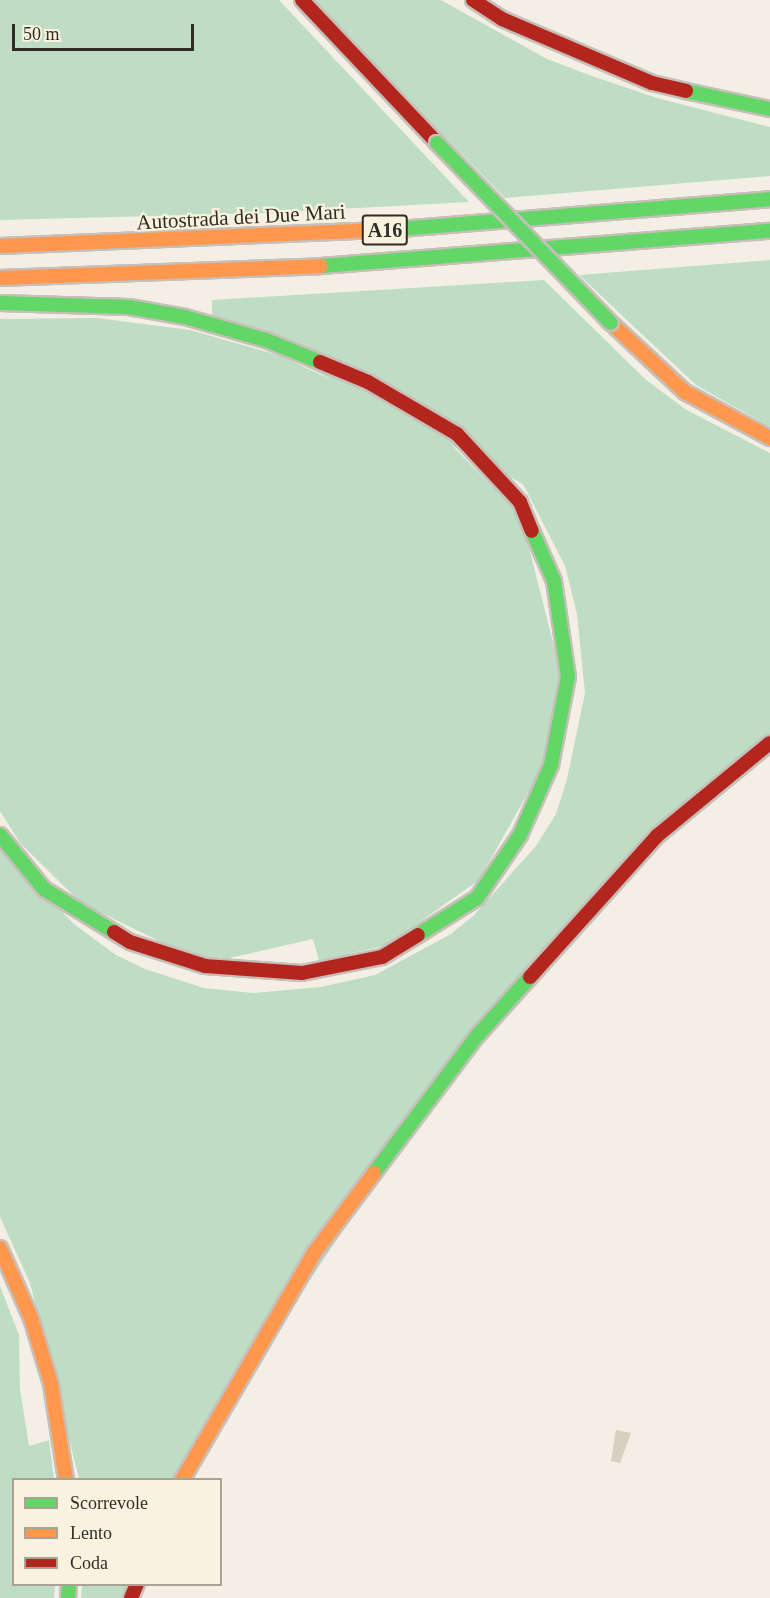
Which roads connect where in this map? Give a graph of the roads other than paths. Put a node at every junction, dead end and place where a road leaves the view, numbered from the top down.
1 (302, 0) edge
2 (474, 0) edge
3 (770, 109) edge
4 (770, 199) edge
5 (59, 228) dead end
6 (770, 231) edge
7 (364, 232) junction
8 (0, 246) edge
9 (0, 278) edge
10 (0, 303) edge
11 (770, 438) edge
12 (770, 743) edge
13 (0, 835) edge
14 (0, 1248) edge
15 (66, 1478) edge
16 (183, 1478) edge

1 - 11 highway, bridge
2 - 3 highway
4 - 7 highway, Autostrada dei Due Mari / A16
5 - 7 highway
6 - 9 highway, A16
7 - 8 highway, Autostrada dei Due Mari / A16
10 - 13 highway
12 - 16 highway
14 - 15 highway

